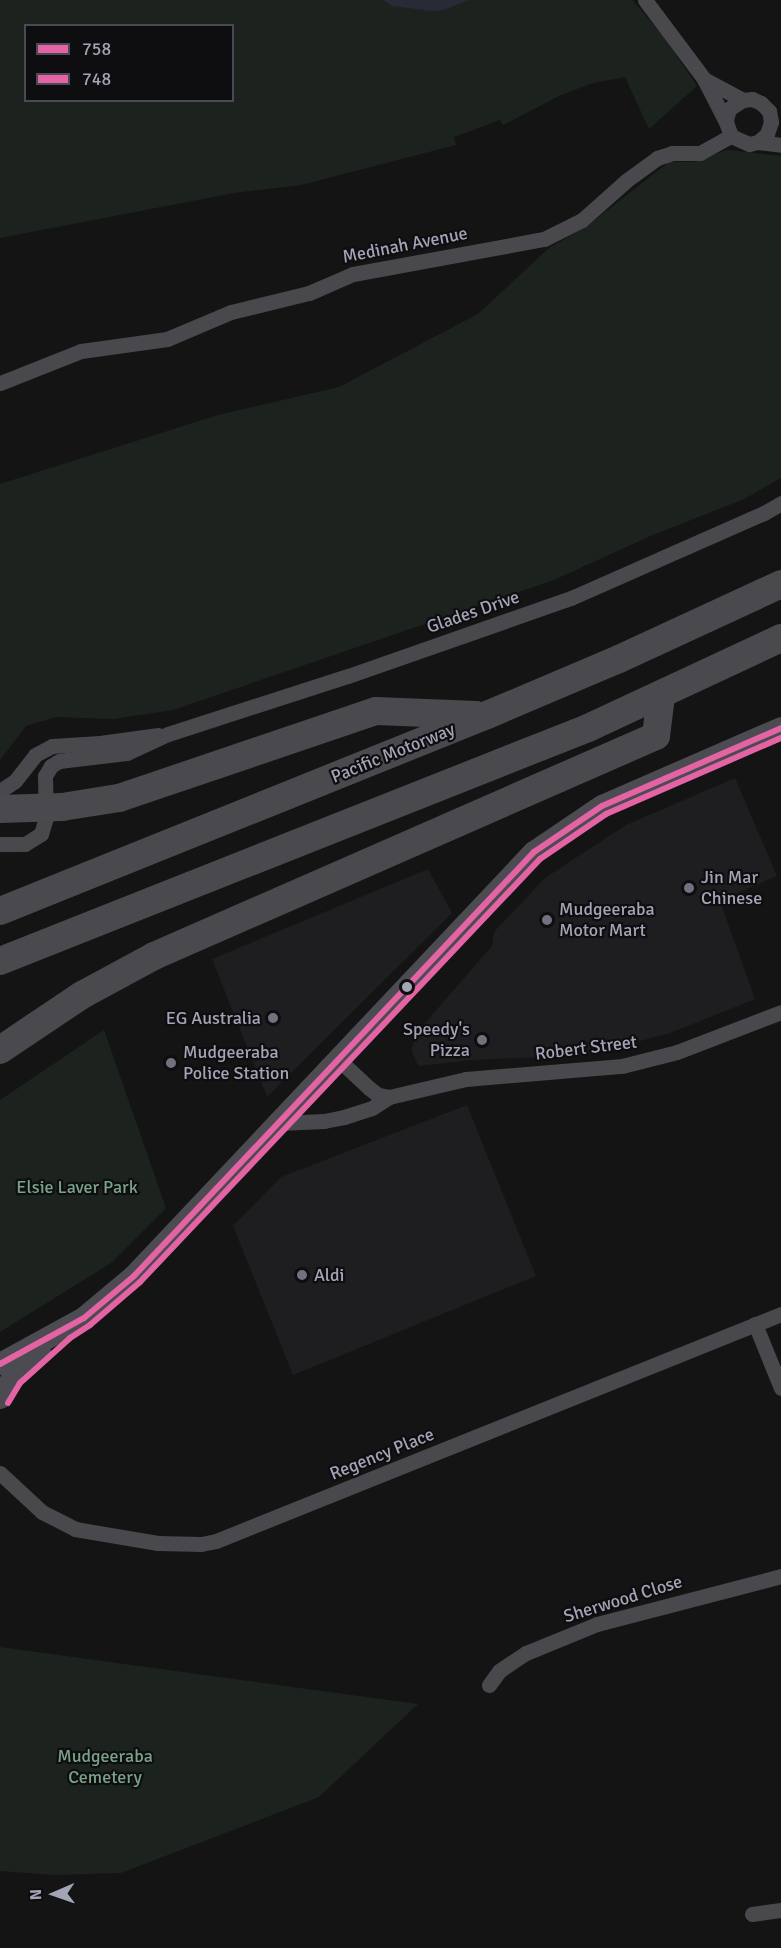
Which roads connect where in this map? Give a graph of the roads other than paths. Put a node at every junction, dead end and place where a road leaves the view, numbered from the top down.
1 (645, 0) edge
2 (704, 79) junction
3 (743, 100) junction
4 (776, 128) edge
5 (729, 129) junction
6 (758, 142) junction
7 (781, 146) edge
8 (0, 383) edge
9 (781, 503) edge
10 (781, 584) edge
11 (781, 638) edge
12 (661, 696) junction
13 (487, 715) junction
14 (781, 728) edge
15 (168, 734) junction
16 (0, 791) edge
17 (46, 808) junction
18 (0, 809) edge
19 (0, 844) edge
20 (0, 911) edge
21 (0, 961) edge
22 (781, 1012) edge
23 (0, 1050) edge
24 (339, 1060) junction
25 (389, 1097) junction
26 (279, 1123) junction
27 (781, 1314) edge
28 (755, 1324) junction
29 (64, 1331) junction
30 (0, 1364) edge
31 (781, 1388) edge
32 (0, 1398) edge
33 (0, 1473) edge
34 (781, 1576) edge
35 (489, 1685) dead end
36 (781, 1910) edge
37 (752, 1914) dead end

1 - 2 street
2 - 3 street
2 - 5 street
3 - 4 street
3 - 5 street
4 - 6 street
5 - 6 street
5 - 8 street, Medinah Avenue
6 - 7 street
9 - 15 street, Glades Drive
10 - 13 highway, Pacific Motorway
11 - 12 highway
12 - 21 highway
12 - 23 highway
13 - 17 highway
13 - 20 highway, Pacific Motorway
14 - 24 main road
15 - 16 street, Glades Drive
15 - 17 street, Glades Drive
17 - 18 highway
17 - 19 street
22 - 25 street, Robert Street
24 - 25 street
24 - 26 main road
25 - 26 street, Robert Street
26 - 29 main road
27 - 28 street, Regency Place
28 - 31 street
28 - 33 street, Regency Place
29 - 30 main road
29 - 32 main road
34 - 35 street, Sherwood Close
36 - 37 street

